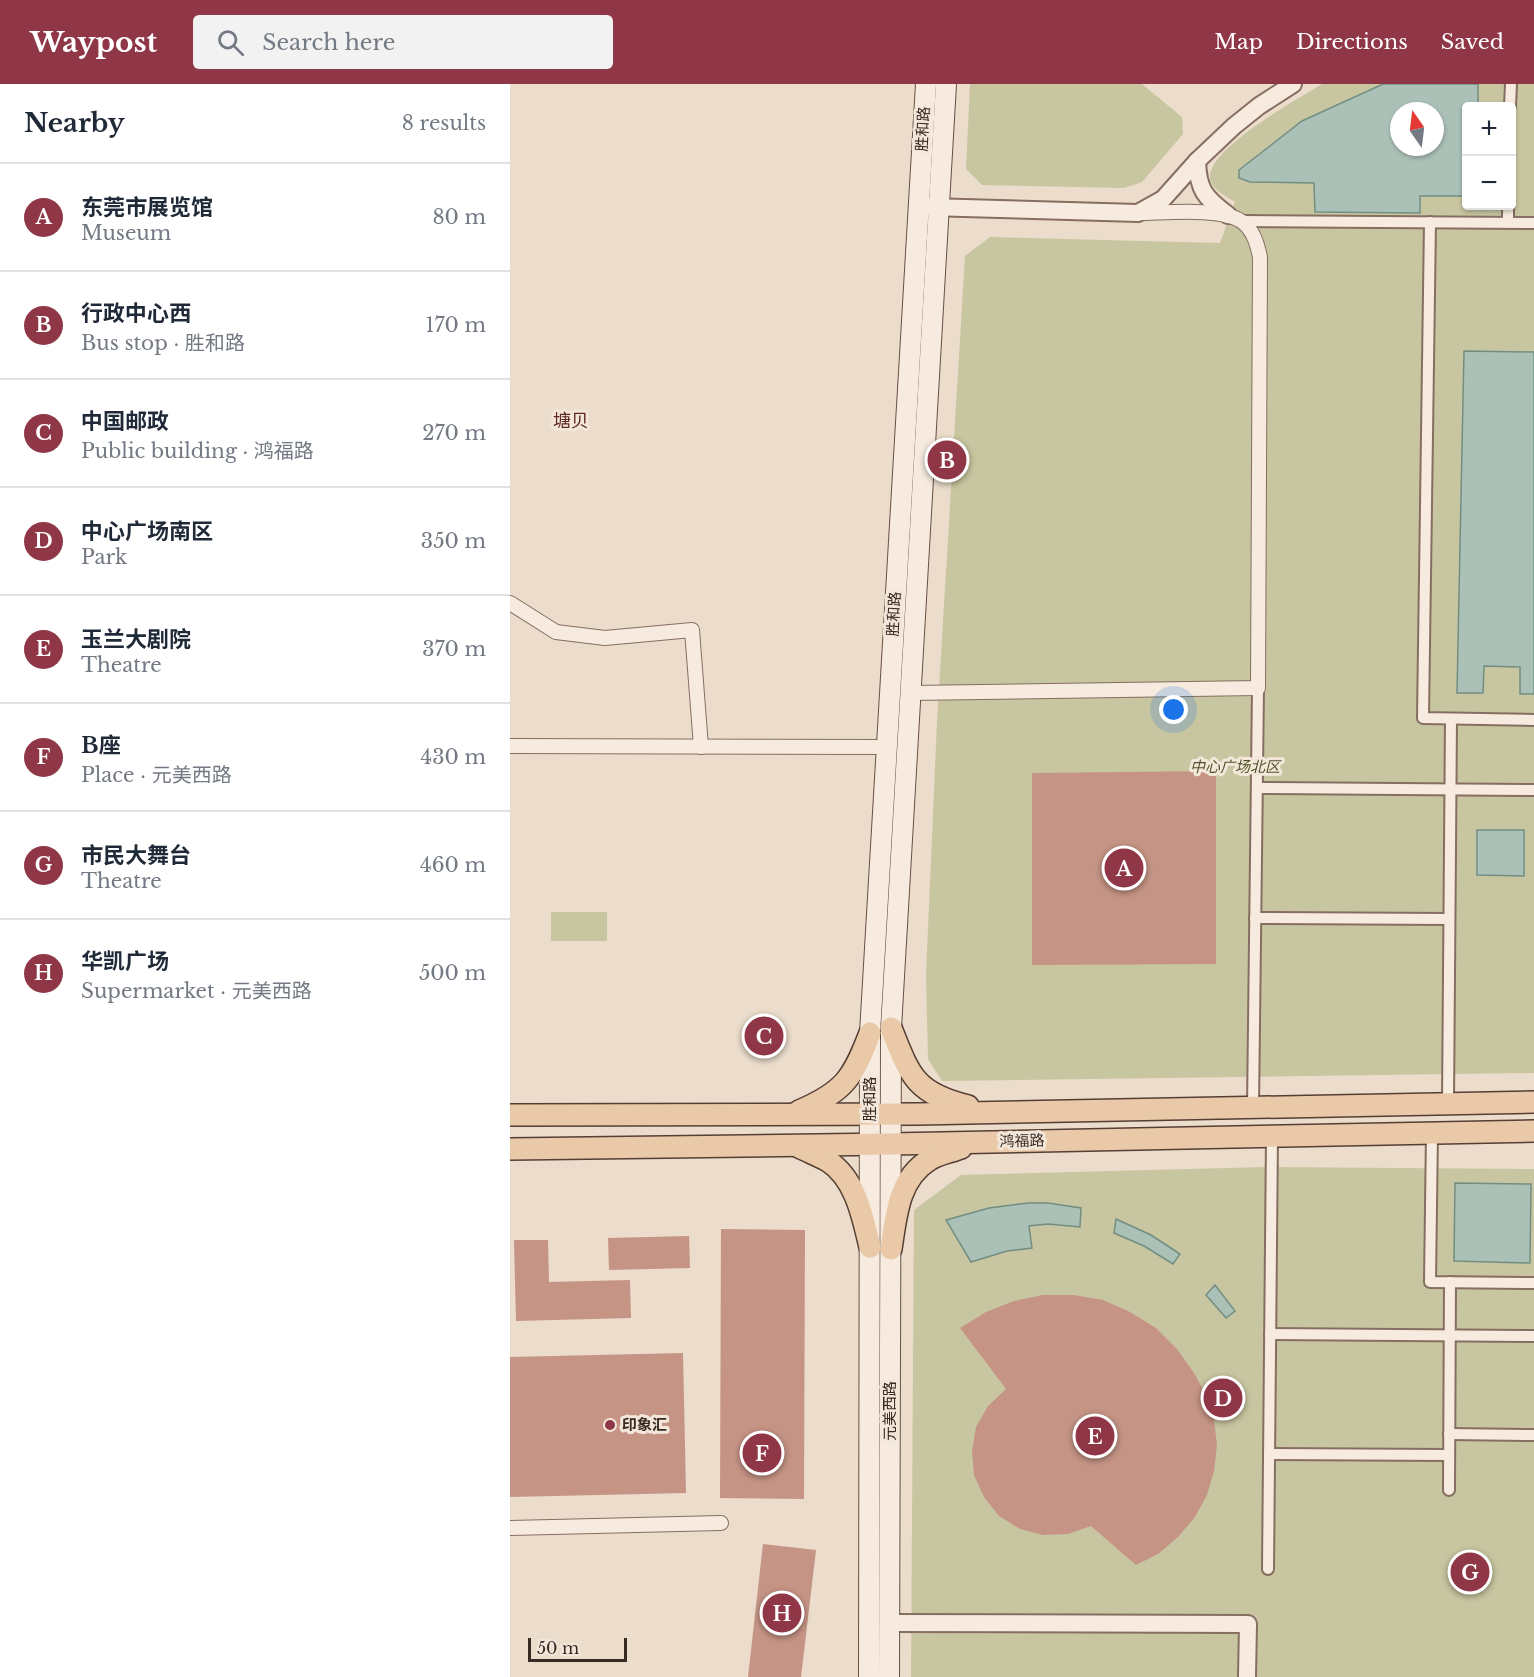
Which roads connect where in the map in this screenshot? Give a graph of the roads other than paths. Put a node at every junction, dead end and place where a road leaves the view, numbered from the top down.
1 (926, 84) edge
2 (946, 84) edge
3 (1293, 84) edge
4 (1511, 84) edge
5 (1510, 102) edge
6 (1197, 161) junction
7 (919, 206) junction
8 (939, 207) junction
9 (1508, 210) edge
10 (1138, 213) junction
11 (1235, 218) junction
12 (1430, 222) junction
13 (1508, 222) junction
14 (1534, 222) edge
15 (510, 603) edge
16 (1258, 688) junction
17 (910, 693) junction
18 (1451, 719) junction
19 (1534, 720) edge
20 (510, 746) edge
21 (701, 747) junction
22 (886, 747) junction
23 (1257, 788) junction
24 (1450, 789) junction
25 (1534, 790) edge
26 (1255, 918) junction
27 (1449, 919) junction
28 (880, 1030) junction
29 (1534, 1102) edge
30 (1448, 1104) junction
31 (1253, 1108) junction
32 (995, 1113) junction
33 (510, 1114) edge
34 (791, 1114) junction
35 (880, 1114) junction
36 (1534, 1131) edge
37 (1432, 1133) junction
38 (1272, 1136) junction
39 (1000, 1142) junction
40 (880, 1144) junction
41 (796, 1145) junction
42 (510, 1149) edge
43 (880, 1248) junction
44 (1450, 1282) junction
45 (1534, 1282) edge
46 (1270, 1334) junction
47 (1449, 1336) junction
48 (1534, 1336) edge
49 (1449, 1434) junction
50 (1534, 1435) edge
51 (1269, 1454) junction
52 (1449, 1455) junction
53 (1449, 1490) dead end
54 (721, 1523) dead end
55 (510, 1528) edge
56 (1268, 1569) dead end
57 (889, 1623) junction
58 (869, 1677) edge
59 (889, 1677) edge
60 (1247, 1677) edge

1 - 7 main road, 胜和路
2 - 8 main road, 胜和路
3 - 6 street
4 - 5 street
6 - 10 street
6 - 11 street
7 - 8 street
7 - 22 main road, 胜和路
8 - 10 street
8 - 17 main road, 胜和路
9 - 13 street
10 - 11 street
11 - 12 street
11 - 16 street
12 - 13 street
12 - 18 street
13 - 14 street
15 - 21 street
16 - 17 street
16 - 23 street
17 - 28 main road, 胜和路
18 - 19 street
18 - 24 street
20 - 21 street
21 - 22 street
22 - 28 main road, 胜和路
23 - 24 street
23 - 26 street
24 - 25 street
24 - 27 street
26 - 27 street
26 - 31 street
27 - 30 street
28 - 32 main road
28 - 34 main road
28 - 35 main road, 胜和路
29 - 30 main road, 鸿福路
30 - 31 main road, 鸿福路
31 - 32 main road, 鸿福路
32 - 35 main road, 鸿福路
33 - 34 main road, 鸿福路
34 - 35 main road, 鸿福路
35 - 40 main road, 胜和路
36 - 37 main road, 鸿福路
37 - 38 main road, 鸿福路
37 - 44 street
38 - 39 main road, 鸿福路
38 - 46 street
39 - 40 main road, 鸿福路
39 - 43 main road
40 - 41 main road, 鸿福路
40 - 43 main road, 元美西路
41 - 42 main road, 鸿福路
41 - 43 main road
43 - 57 main road, 元美西路
43 - 58 main road, 元美西路
44 - 45 street
44 - 47 street
46 - 47 street
46 - 51 street
47 - 48 street
47 - 49 street
49 - 50 street
49 - 52 street
51 - 52 street
51 - 56 street
52 - 53 street
54 - 55 street
57 - 59 main road, 元美西路
57 - 60 street

